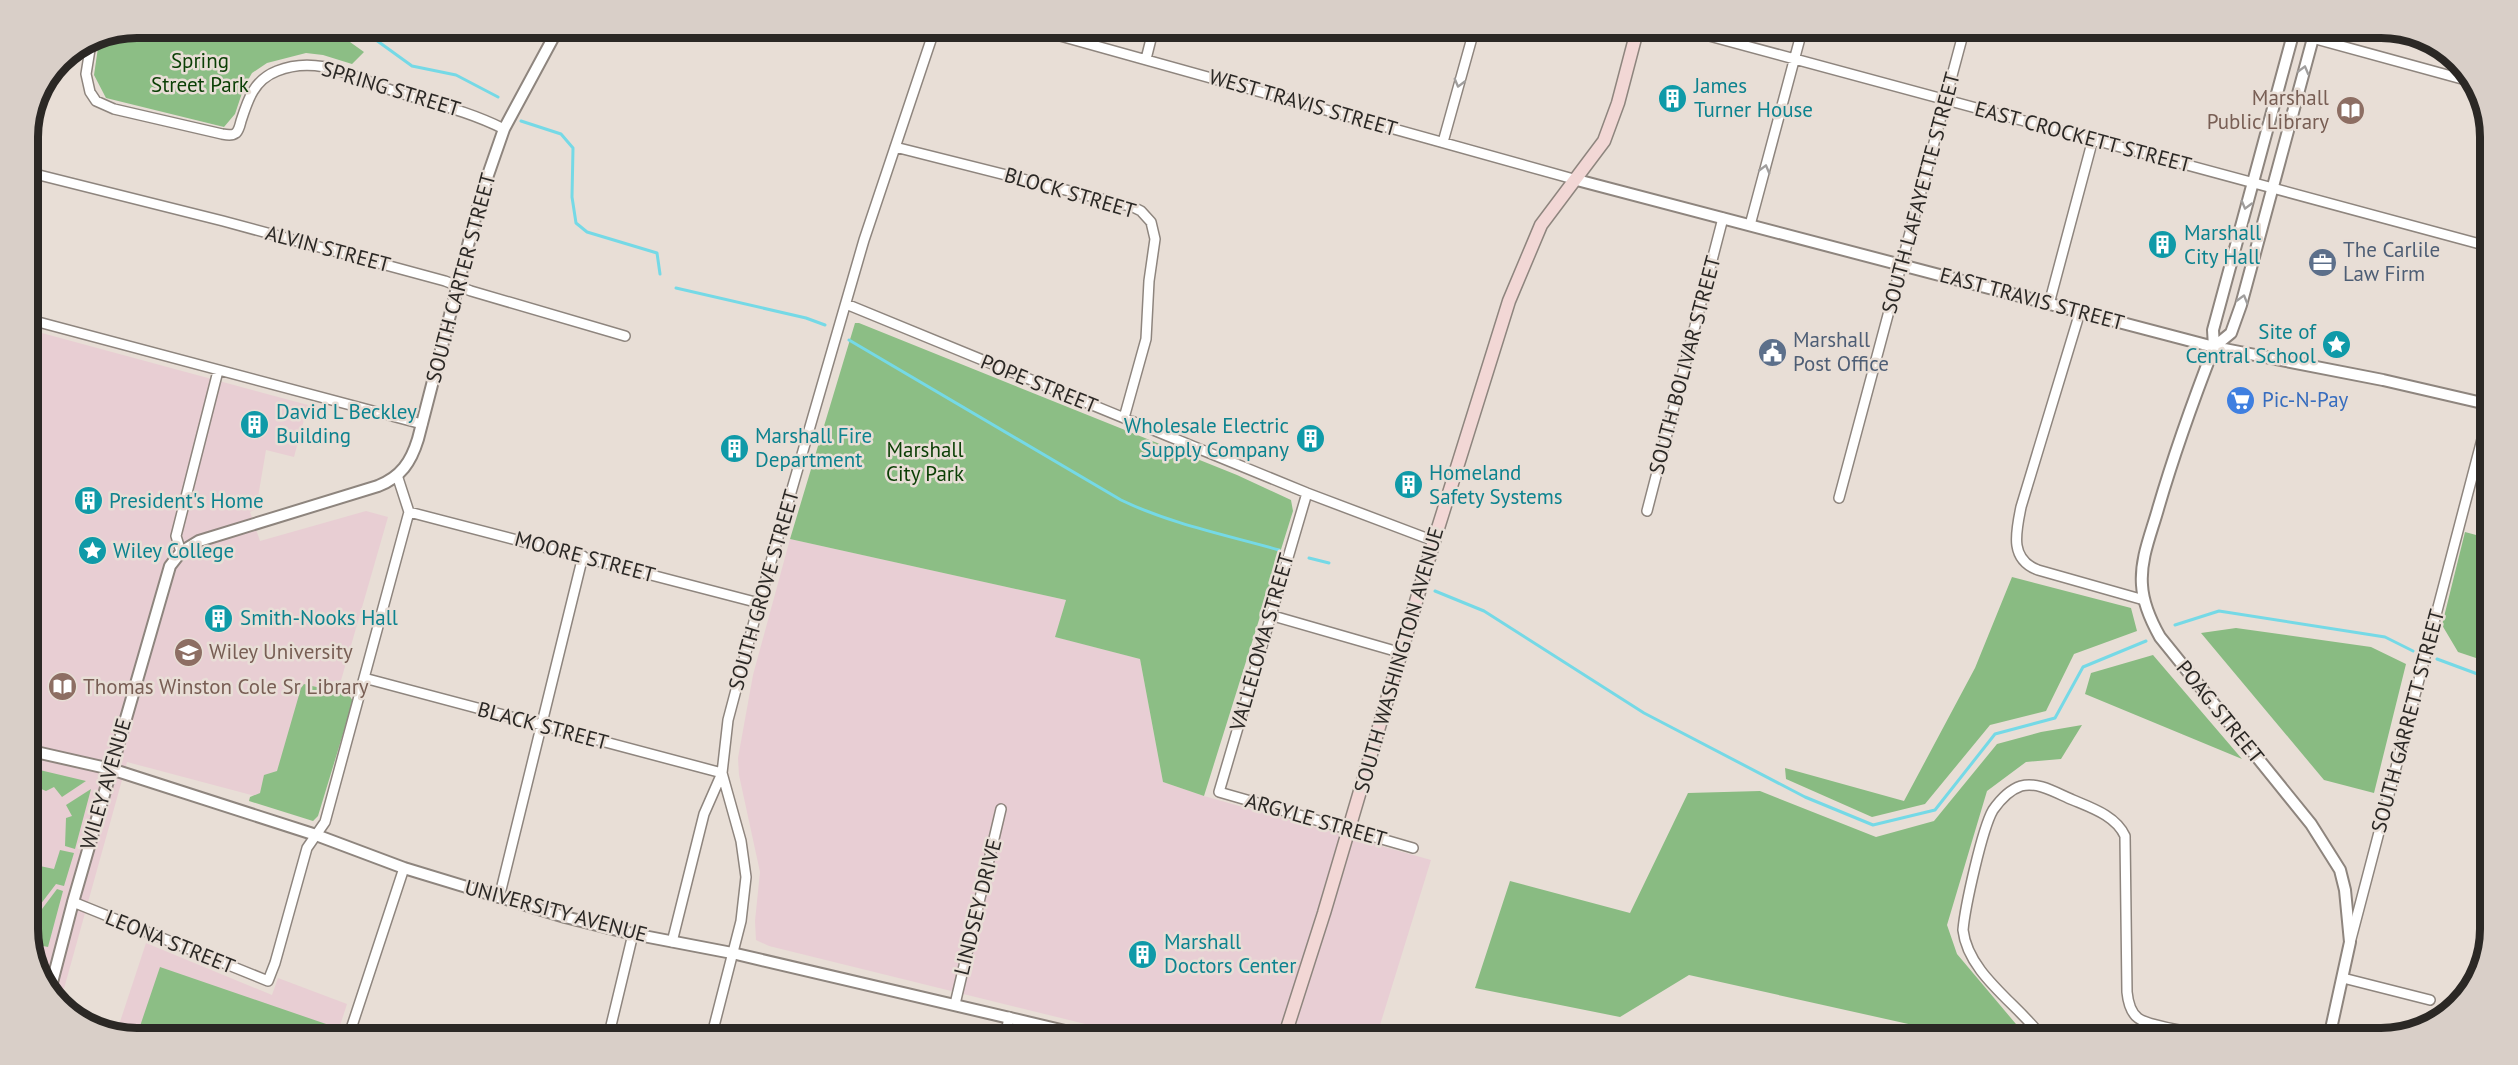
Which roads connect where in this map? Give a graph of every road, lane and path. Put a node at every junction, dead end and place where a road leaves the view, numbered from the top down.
1 (553, 38) edge
2 (933, 38) edge
3 (1069, 38) edge
4 (1152, 38) edge
5 (1472, 38) edge
6 (1635, 38) edge
7 (1718, 38) edge
8 (1800, 38) edge
9 (1962, 38) edge
10 (2292, 38) edge
11 (2312, 38) edge
12 (2333, 38) edge
13 (90, 50) edge
14 (1795, 58) junction
15 (1146, 59) junction
16 (2462, 78) edge
17 (1946, 100) junction
18 (504, 129) junction
19 (2093, 140) junction
20 (1443, 142) junction
21 (895, 147) junction
22 (38, 175) edge
23 (1577, 180) junction
24 (2252, 183) junction
25 (2272, 188) junction
26 (1723, 218) junction
27 (1750, 225) junction
28 (2480, 244) edge
29 (1901, 265) junction
30 (457, 286) junction
31 (846, 304) junction
32 (2049, 304) junction
33 (2080, 312) junction
34 (38, 322) edge
35 (625, 336) dead end
36 (2214, 347) junction
37 (218, 371) junction
38 (2480, 402) edge
39 (1124, 418) junction
40 (422, 424) junction
41 (2480, 447) edge
42 (398, 475) junction
43 (1307, 493) junction
44 (1839, 498) dead end
45 (1647, 511) dead end
46 (409, 512) junction
47 (1434, 541) junction
48 (181, 552) junction
49 (583, 556) junction
50 (2144, 600) junction
51 (759, 603) junction
52 (1270, 615) junction
53 (1402, 653) junction
54 (364, 678) junction
55 (543, 727) junction
56 (38, 752) edge
57 (111, 769) junction
58 (722, 773) junction
59 (1219, 792) joint
60 (1002, 809) dead end
61 (1349, 830) junction
62 (316, 835) junction
63 (1413, 848) dead end
64 (404, 868) junction
65 (499, 898) junction
66 (73, 902) junction
67 (633, 934) junction
68 (672, 942) junction
69 (2350, 942) junction
70 (732, 953) junction
71 (2343, 978) junction
72 (53, 980) edge
73 (2430, 1000) dead end
74 (955, 1004) junction
75 (1009, 1017) junction
76 (351, 1028) edge
77 (610, 1028) edge
78 (713, 1028) edge
79 (1007, 1028) edge
80 (1054, 1028) edge
81 (1287, 1028) edge
82 (2034, 1028) edge
83 (2174, 1028) edge
84 (2332, 1028) edge

1 - 18 street, SOUTH CARTER STREET
2 - 21 street, SOUTH GROVE STREET
3 - 15 street, WEST TRAVIS STREET
4 - 15 street
5 -> 20 street
6 - 23 main road, SOUTH WASHINGTON AVENUE
7 - 14 street, EAST CROCKETT STREET
8 - 14 street
9 - 17 street, SOUTH LAFAYETTE STREET
10 - 24 street
25 -> 11 street
12 - 16 street
13 - 18 street, SPRING STREET
14 - 17 street, EAST CROCKETT STREET
27 -> 14 street
15 - 20 street, WEST TRAVIS STREET
17 - 19 street, EAST CROCKETT STREET
17 - 29 street, SOUTH LAFAYETTE STREET
18 - 30 street, SOUTH CARTER STREET
19 - 24 street, EAST CROCKETT STREET
19 - 32 street
20 - 23 street, WEST TRAVIS STREET
21 - 31 street, SOUTH GROVE STREET
21 - 39 street, BLOCK STREET
22 - 30 street, ALVIN STREET
23 - 26 street, EAST TRAVIS STREET
23 - 47 main road, SOUTH WASHINGTON AVENUE
24 - 25 street, EAST CROCKETT STREET
24 -> 36 street
25 - 28 street, EAST CROCKETT STREET
36 -> 25 street
26 - 27 street, EAST TRAVIS STREET
26 - 45 street, SOUTH BOLIVAR STREET
27 - 29 street, EAST TRAVIS STREET
29 - 32 street, EAST TRAVIS STREET
29 - 44 street, SOUTH LAFAYETTE STREET
30 - 35 street, ALVIN STREET
30 - 40 street, SOUTH CARTER STREET
31 - 39 street, POPE STREET
31 - 51 street, SOUTH GROVE STREET
32 - 33 street, EAST TRAVIS STREET
33 - 36 street, EAST TRAVIS STREET
33 - 50 street
34 - 37 street
36 - 38 street, EAST TRAVIS STREET
36 - 50 street, POAG STREET
37 - 40 street
37 - 48 street
39 - 43 street, POPE STREET
40 - 42 street, SOUTH CARTER STREET
41 - 69 street, SOUTH GARRETT STREET
42 - 46 street
42 - 48 street
43 - 47 street, POPE STREET
43 - 52 street, VALLELOMA STREET
46 - 49 street, MOORE STREET
46 - 54 street
47 - 53 main road, SOUTH WASHINGTON AVENUE
48 - 57 street, WILEY AVENUE
49 - 51 street, MOORE STREET
49 - 55 street
50 - 69 street, POAG STREET
51 - 58 street, SOUTH GROVE STREET
52 - 53 street
52 - 59 street, VALLELOMA STREET
53 - 61 main road, SOUTH WASHINGTON AVENUE
54 - 55 street, BLACK STREET
54 - 62 street
55 - 58 street, BLACK STREET
55 - 65 street
56 - 57 street, UNIVERSITY AVENUE
57 - 62 street, UNIVERSITY AVENUE
57 - 66 street, WILEY AVENUE
58 - 68 street, SOUTH GROVE STREET
58 - 70 street
59 - 61 street, ARGYLE STREET
60 - 74 street, LINDSEY DRIVE
61 - 63 street, ARGYLE STREET
61 - 81 main road, SOUTH WASHINGTON AVENUE
62 - 64 street, UNIVERSITY AVENUE
62 - 66 street, LEONA STREET
64 - 65 street, UNIVERSITY AVENUE
64 - 76 street
65 - 67 street, UNIVERSITY AVENUE
66 - 72 street, WILEY AVENUE
67 - 68 street, UNIVERSITY AVENUE
67 - 77 street
68 - 70 street, UNIVERSITY AVENUE
69 - 71 street, SOUTH GARRETT STREET
70 - 74 street, UNIVERSITY AVENUE
70 - 78 street
71 - 73 street
71 - 84 street, SOUTH GARRETT STREET
74 - 75 street, UNIVERSITY AVENUE
75 - 79 street
75 - 80 street, UNIVERSITY AVENUE
82 - 83 street

